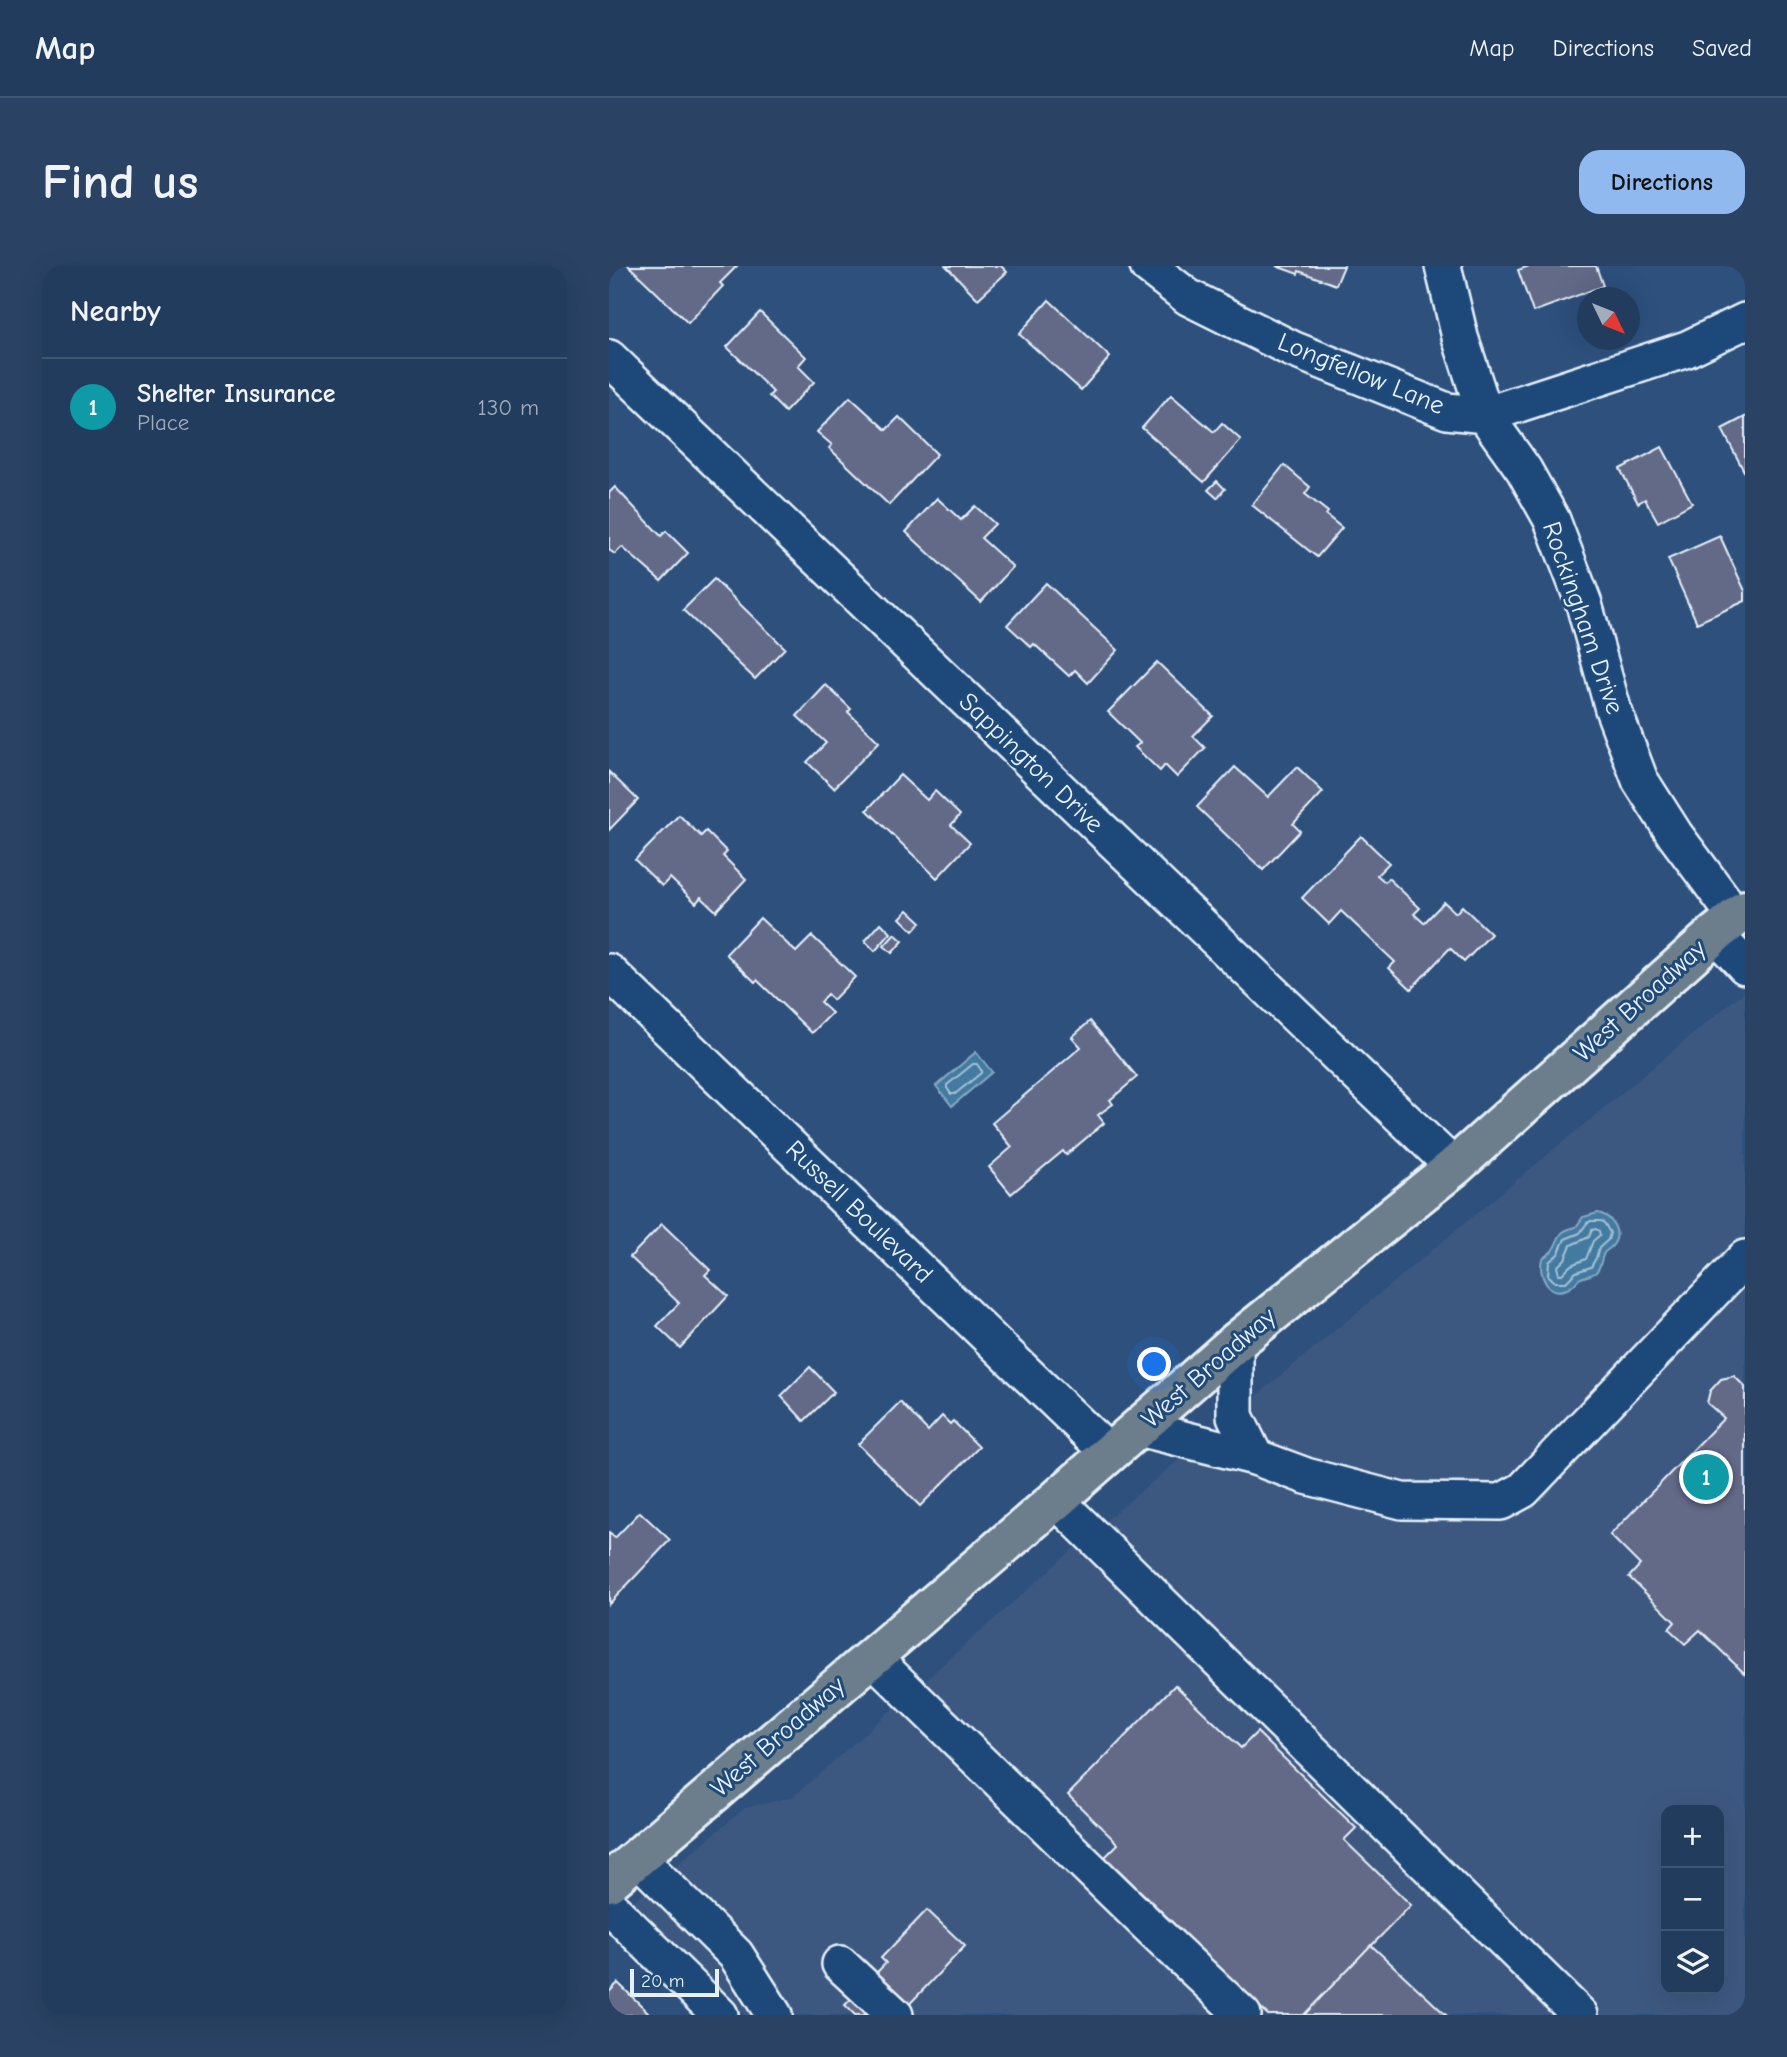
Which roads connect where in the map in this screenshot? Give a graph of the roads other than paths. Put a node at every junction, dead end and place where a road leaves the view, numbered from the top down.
1 (1148, 266) edge
2 (1443, 266) edge
3 (1745, 321) edge
4 (609, 358) edge
5 (1485, 415) junction
6 (1732, 920) edge
7 (1745, 966) edge
8 (609, 972) edge
9 (1454, 1167) junction
10 (1745, 1258) edge
11 (1235, 1343) junction
12 (1139, 1428) junction
13 (1109, 1453) junction
14 (1255, 1457) junction
15 (1056, 1500) junction
16 (872, 1657) junction
17 (638, 1858) junction
18 (609, 1882) edge
19 (609, 1906) edge
20 (840, 1964) dead end
21 (720, 2015) edge
22 (774, 2015) edge
23 (895, 2015) edge
24 (1243, 2015) edge
25 (1580, 2015) edge

1 - 5 street, Longfellow Lane
2 - 5 street, Rockingham Drive
3 - 5 street, Longfellow Lane
4 - 9 street, Sappington Drive
5 - 6 street, Rockingham Drive
6 - 7 street, Rockingham Drive
6 - 9 main road, West Broadway
8 - 13 street, Russell Boulevard
9 - 11 main road, West Broadway
10 - 14 street
11 - 12 main road, West Broadway
11 - 14 street
12 - 13 main road, West Broadway
12 - 14 street
13 - 15 main road, West Broadway
15 - 16 main road, West Broadway
15 - 25 street
16 - 17 main road, West Broadway
16 - 24 street
17 - 18 main road, West Broadway
17 - 22 street
19 - 21 street
20 - 23 street

